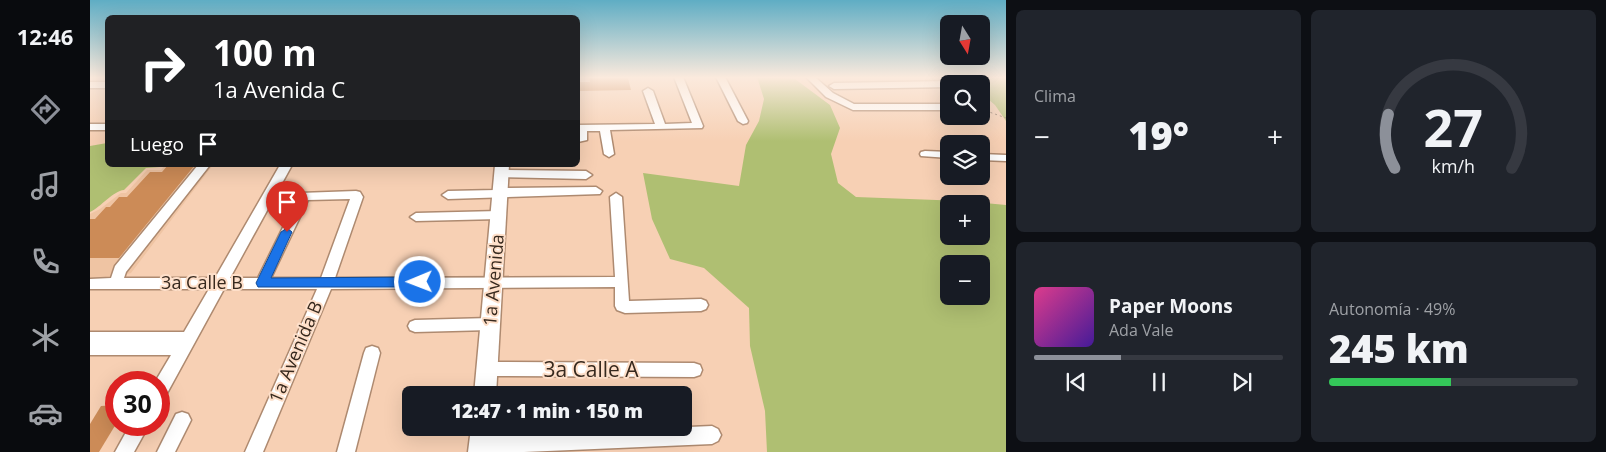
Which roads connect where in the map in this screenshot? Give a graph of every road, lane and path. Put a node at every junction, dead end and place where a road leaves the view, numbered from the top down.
1 (651, 98) edge
2 (687, 98) edge
3 (731, 98) edge
4 (833, 98) edge
5 (845, 98) edge
6 (853, 107) junction
7 (940, 107) edge
8 (990, 112) edge
9 (1006, 118) edge
10 (743, 121) dead end
11 (90, 127) edge
12 (105, 127) edge
13 (604, 127) junction
14 (661, 127) junction
15 (580, 128) edge
16 (580, 139) edge
17 (609, 154) dead end
18 (925, 154) dead end
19 (940, 155) edge
20 (990, 157) edge
21 (1006, 158) edge
22 (202, 167) edge
23 (285, 167) edge
24 (586, 175) dead end
25 (501, 181) edge
26 (596, 191) dead end
27 (448, 195) dead end
28 (616, 197) dead end
29 (499, 215) junction
30 (416, 217) dead end
31 (494, 281) junction
32 (222, 282) junction
33 (622, 282) junction
34 (116, 283) junction
35 (262, 283) junction
36 (326, 283) junction
37 (90, 284) edge
38 (701, 305) dead end
39 (490, 324) junction
40 (415, 326) dead end
41 (90, 339) edge
42 (186, 344) junction
43 (90, 348) edge
44 (372, 353) dead end
45 (487, 369) junction
46 (694, 370) dead end
47 (170, 372) edge
48 (485, 386) edge
49 (182, 420) dead end
50 (133, 436) edge
51 (712, 436) dead end
52 (481, 441) edge
53 (124, 452) edge
54 (166, 452) edge
55 (254, 452) edge
56 (346, 452) edge

1 - 14 street
2 - 14 street
3 - 10 street
4 - 6 street
5 - 6 street
6 - 7 street
8 - 9 path
11 - 12 street
13 - 14 street
13 - 15 street
13 - 17 street
15 - 16 street
18 - 19 street
20 - 21 street
22 - 34 street
23 - 32 street
24 - 25 street
25 - 26 street
25 - 27 street
25 - 29 main road, 1a Avenida
28 - 33 street
29 - 30 street
29 - 31 main road, 1a Avenida
31 - 33 street, 3a Calle B
31 - 36 street, 3a Calle B
31 - 39 main road, 1a Avenida
32 - 34 street, 3a Calle B
32 - 35 street, 3a Calle B
32 - 42 street
33 - 38 street
34 - 37 street, 3a Calle B
35 - 36 street, 3a Calle B
35 - 36 street, 1a Avenida B
36 - 55 street, 1a Avenida B
39 - 40 street
39 - 45 main road, 1a Avenida
41 - 42 street
42 - 43 street
42 - 47 street
44 - 56 street
45 - 46 street, 3a Calle A
45 - 48 main road, 1a Avenida
49 - 54 street
50 - 53 street
51 - 52 street

